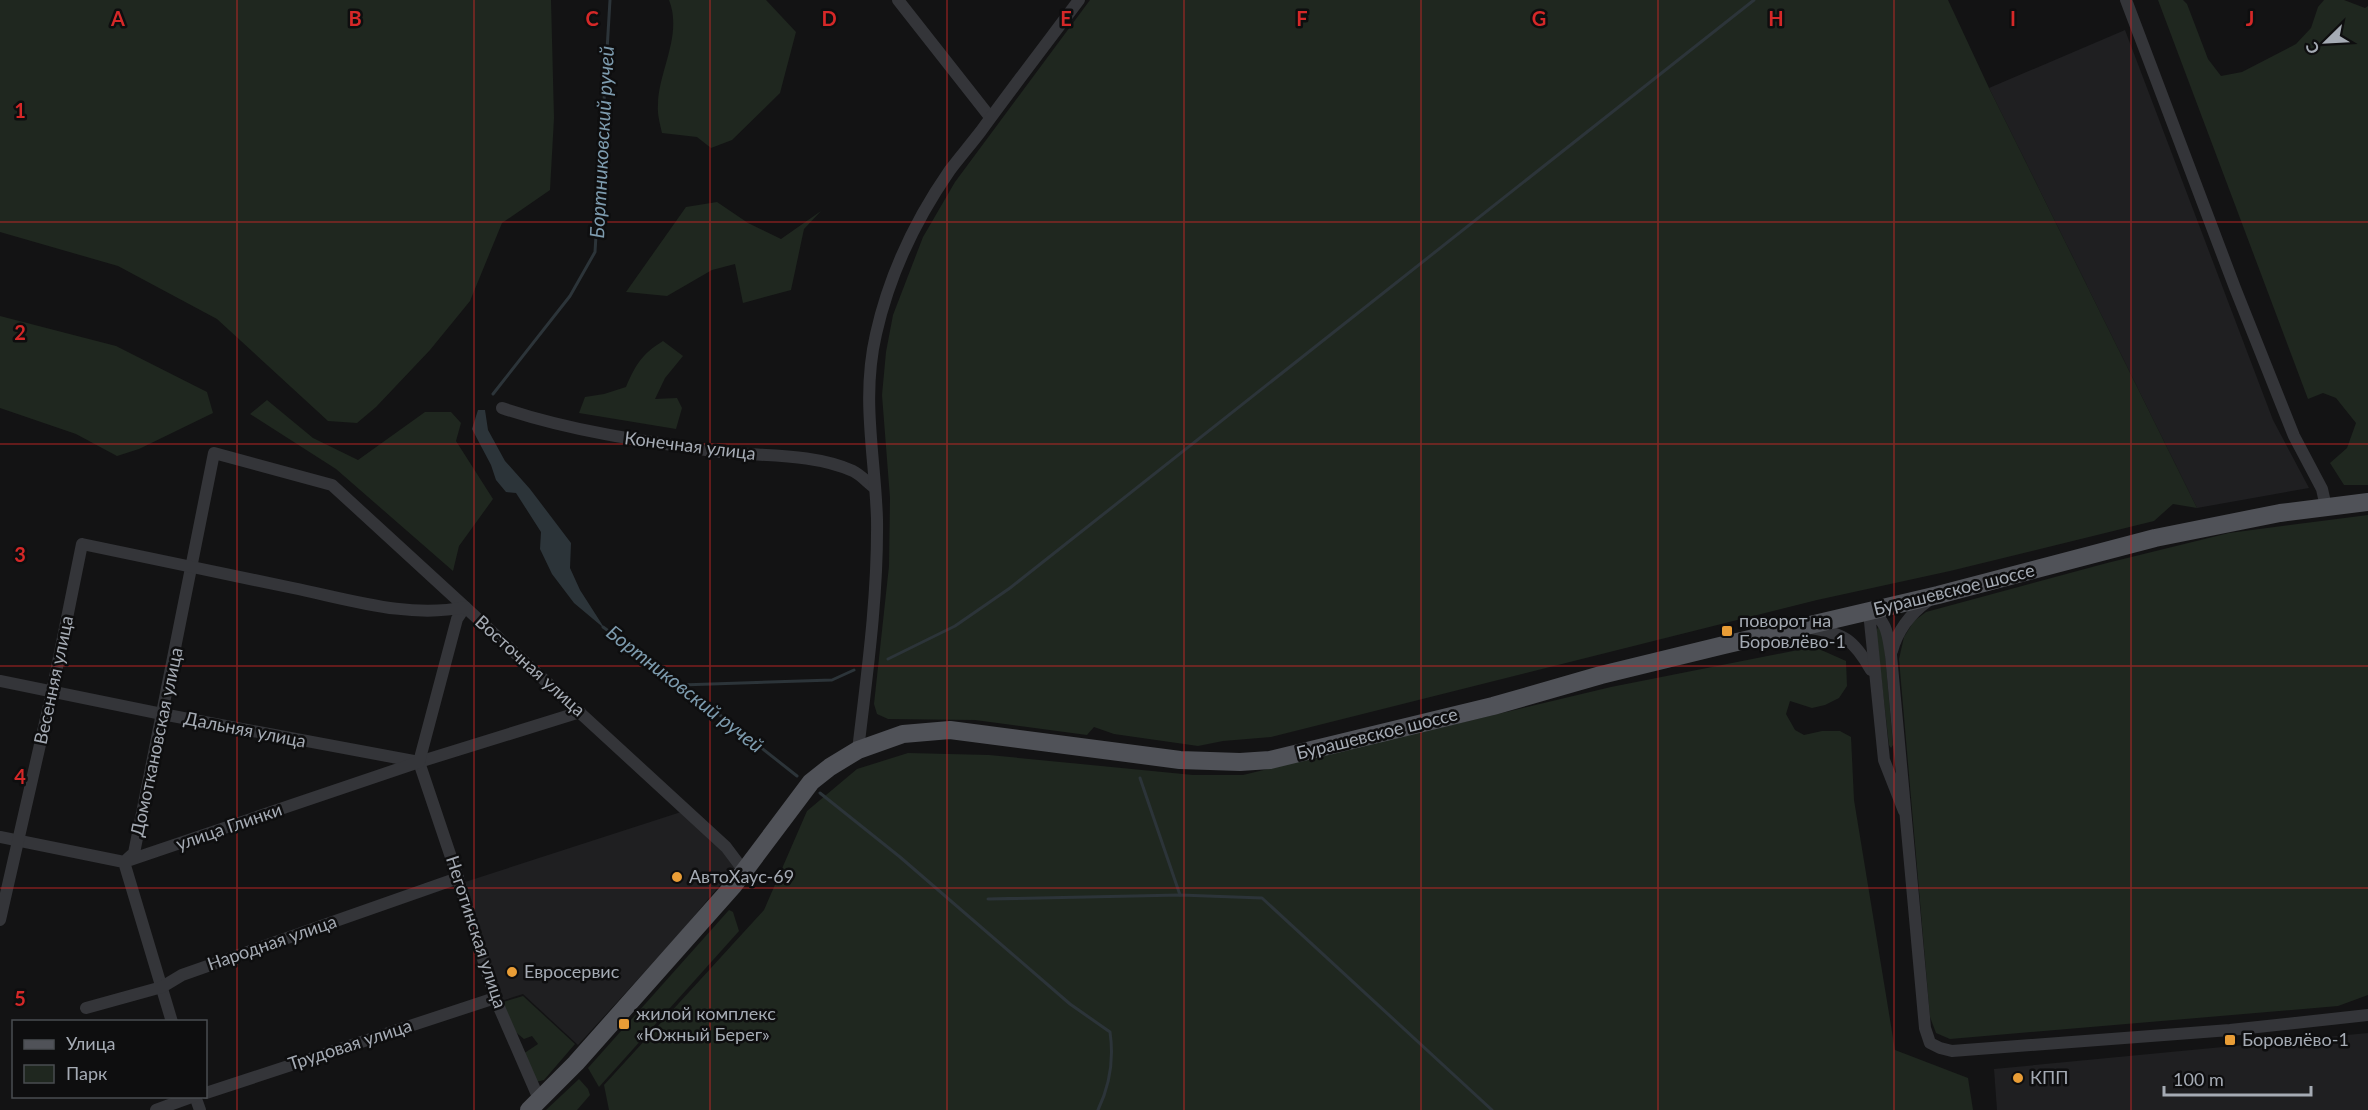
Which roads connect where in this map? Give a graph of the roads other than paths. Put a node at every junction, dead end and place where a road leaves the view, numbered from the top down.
1 (898, 0) edge
2 (1079, 0) edge
3 (2127, 0) edge
4 (990, 117) junction
5 (502, 408) dead end
6 (875, 488) junction
7 (2368, 502) edge
8 (2326, 507) junction
9 (82, 544) joint
10 (193, 567) junction
11 (1938, 595) junction
12 (465, 607) junction
13 (1869, 612) junction
14 (1805, 626) junction
15 (1891, 655) junction
16 (1875, 676) junction
17 (0, 681) edge
18 (52, 692) junction
19 (580, 712) junction
20 (162, 714) junction
21 (858, 750) junction
22 (419, 762) junction
23 (1904, 811) junction
24 (0, 837) edge
25 (18, 841) junction
26 (123, 862) junction
27 (744, 871) junction
28 (458, 878) junction
29 (0, 920) edge
30 (162, 987) junction
31 (495, 998) junction
32 (86, 1008) dead end
33 (2368, 1015) edge
34 (171, 1020) edge
35 (207, 1093) edge
36 (189, 1098) edge
37 (534, 1105) edge
38 (156, 1110) edge

1 - 4 street
2 - 4 street
3 - 8 street
4 - 6 street
5 - 6 street, Конечная улица
6 - 21 street
7 - 8 main road, Бурашевское шоссе
8 - 11 main road, Бурашевское шоссе
9 - 10 street, Восточная улица
9 - 18 street, Весенняя улица
10 - 12 street, Восточная улица
10 - 12 street, Домоткановская улица
10 - 20 street, Домоткановская улица
11 - 13 main road, Бурашевское шоссе
11 - 15 street
12 - 19 street, Восточная улица
12 - 22 street
13 - 14 main road, Бурашевское шоссе
13 - 15 street
13 - 16 street
14 - 16 street
14 - 21 main road, Бурашевское шоссе
15 - 23 street
16 - 23 street
17 - 18 street, Дальняя улица
18 - 20 street, Дальняя улица
18 - 25 street, Весенняя улица
19 - 22 street, улица Глинки
19 - 27 street, Восточная улица
20 - 22 street, Дальняя улица
20 - 26 street, Домоткановская улица
21 - 27 main road, Бурашевское шоссе
22 - 26 street, улица Глинки
22 - 28 street, Неготинская улица
23 - 33 street
24 - 25 street, улица Глинки
25 - 26 street, улица Глинки
25 - 29 street, Весенняя улица
26 - 30 street
27 - 37 main road, Бурашевское шоссе
28 - 30 street, Народная улица
28 - 31 street, Неготинская улица
30 - 32 street, Народная улица
30 - 34 street
31 - 35 street, Трудовая улица
31 - 37 street, Неготинская улица
36 - 38 street

